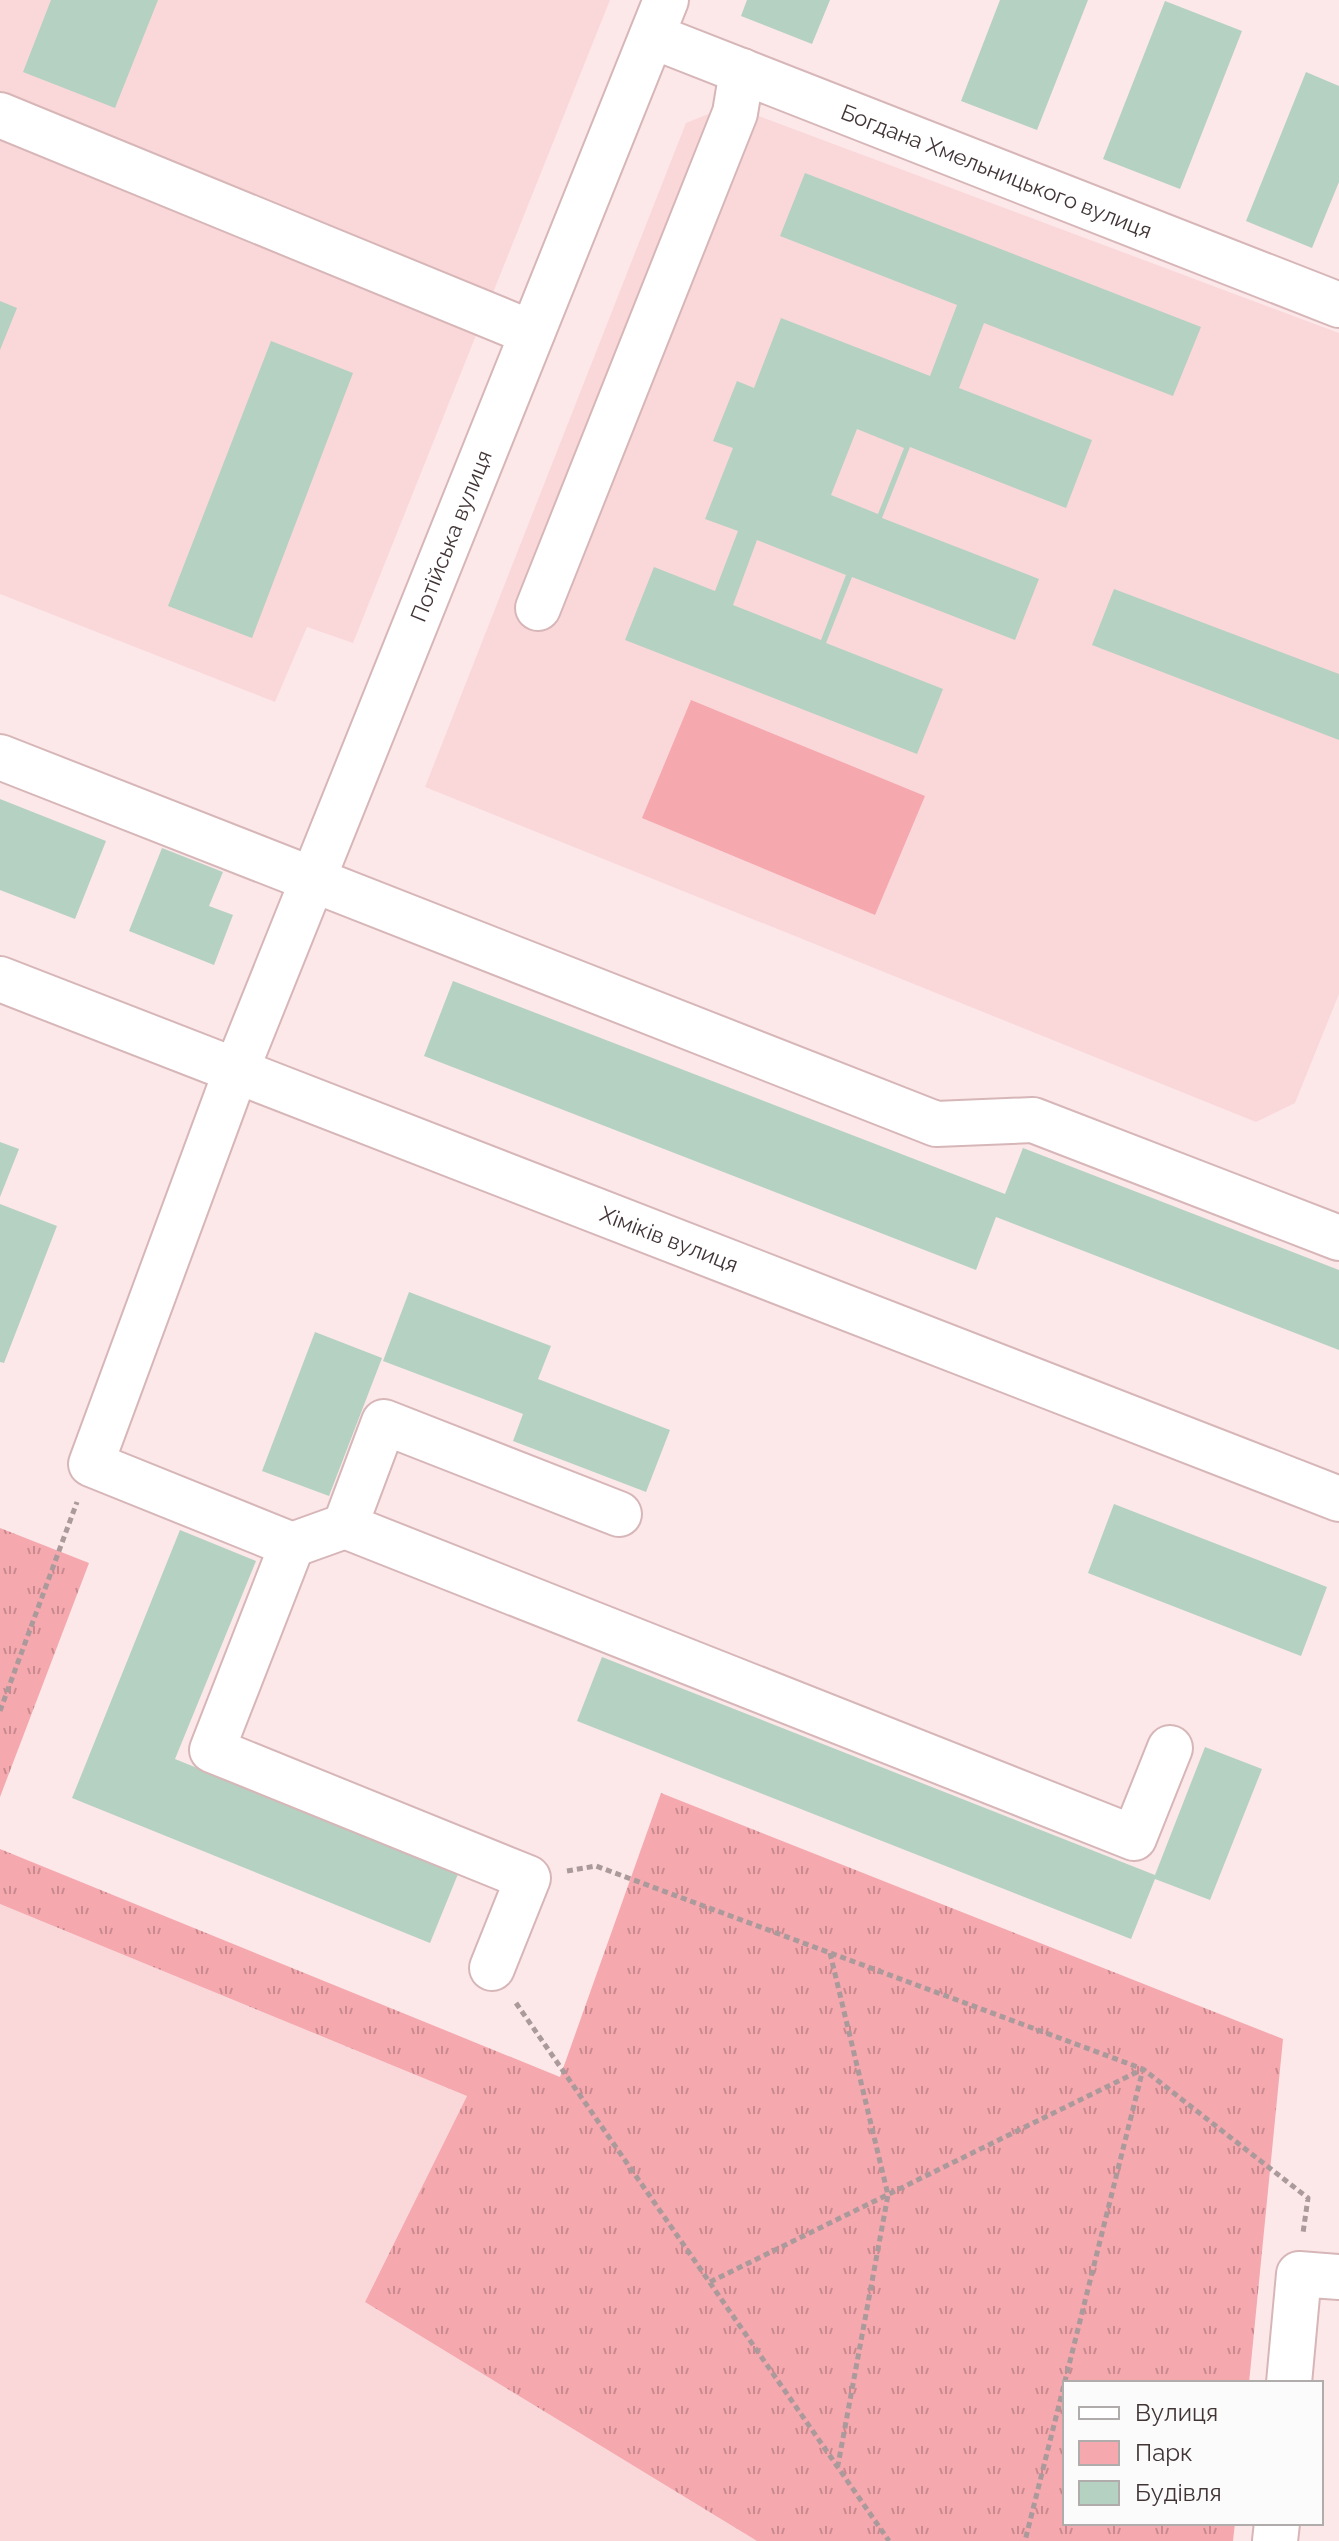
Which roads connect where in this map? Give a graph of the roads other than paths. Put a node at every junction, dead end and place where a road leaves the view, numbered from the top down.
1 (659, 18) edge
2 (742, 71) junction
3 (0, 115) edge
4 (1339, 305) edge
5 (532, 333) junction
6 (538, 608) dead end
7 (0, 757) edge
8 (312, 880) junction
9 (0, 979) edge
10 (236, 1071) junction
11 (1339, 1238) edge
12 (1339, 1499) edge
13 (619, 1514) dead end
14 (345, 1526) junction
15 (292, 1545) junction
16 (1170, 1748) dead end
17 (492, 1968) road end
18 (1319, 2276) edge
19 (1290, 2381) edge

1 - 2 street, Богдана Хмельницького вулиця
1 - 5 street, Потійська вулиця
2 - 4 street, Богдана Хмельницького вулиця
2 - 6 street
3 - 5 street
5 - 8 street, Потійська вулиця
7 - 8 street
8 - 10 street, Потійська вулиця
8 - 11 street
9 - 10 street, Хіміків вулиця
10 - 12 street, Хіміків вулиця
10 - 15 street, Потійська вулиця
13 - 14 street
14 - 15 street
14 - 16 street
15 - 17 street
18 - 19 street

